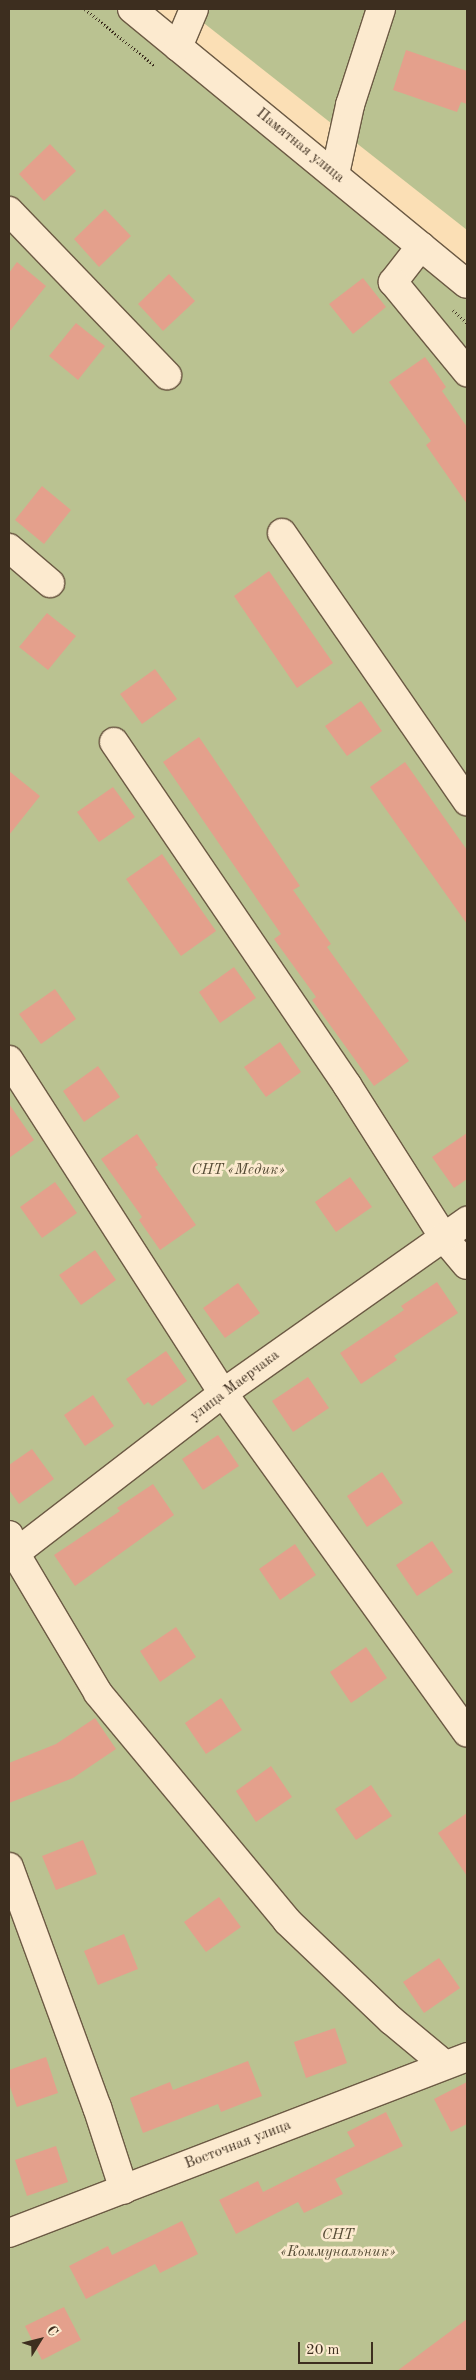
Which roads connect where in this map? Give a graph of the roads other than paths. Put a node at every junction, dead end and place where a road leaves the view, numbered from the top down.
1 (132, 9) edge
2 (194, 9) edge
3 (381, 9) edge
4 (178, 46) junction
5 (335, 174) junction
6 (9, 210) edge
7 (421, 246) junction
8 (467, 284) edge
9 (467, 372) edge
10 (167, 375) dead end
11 (282, 534) dead end
12 (9, 548) edge
13 (50, 583) dead end
14 (114, 742) dead end
15 (467, 801) edge
16 (9, 1060) edge
17 (467, 1221) edge
18 (444, 1238) junction
19 (467, 1264) edge
20 (223, 1393) junction
21 (11, 1549) edge
22 (467, 1732) edge
23 (9, 1867) edge
24 (456, 2061) edge
25 (124, 2190) junction
26 (9, 2232) edge

1 - 4 street, Памятная улица
2 - 4 street
3 - 5 street
4 - 5 street, Памятная улица
5 - 7 street, Памятная улица
6 - 10 street
7 - 8 street, Памятная улица
7 - 9 street
11 - 15 street
12 - 13 street
14 - 18 street
16 - 20 street
17 - 18 street, улица Маерчака
18 - 19 street
18 - 20 street, улица Маерчака
20 - 21 street, улица Маерчака
20 - 22 street
21 - 24 street
23 - 25 street
24 - 25 street, Восточная улица
25 - 26 street, Восточная улица

